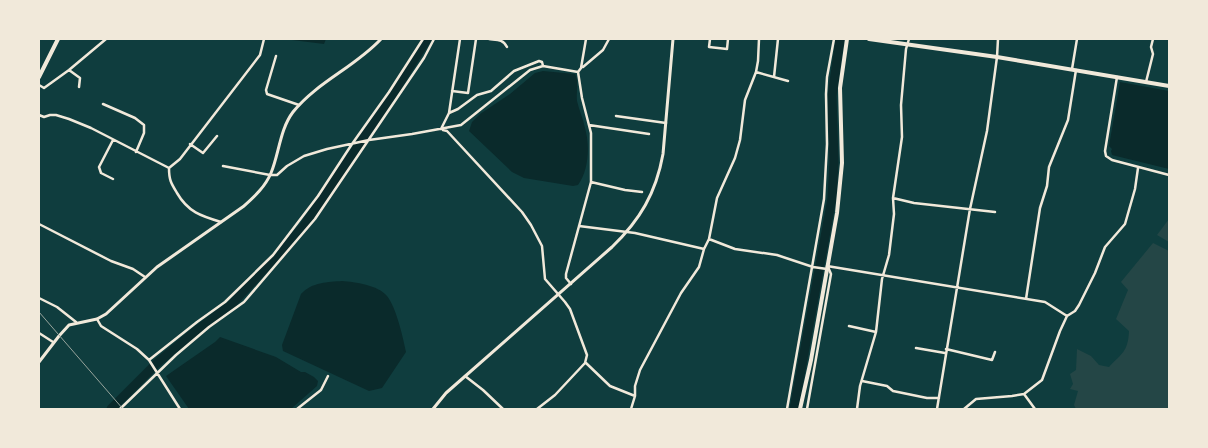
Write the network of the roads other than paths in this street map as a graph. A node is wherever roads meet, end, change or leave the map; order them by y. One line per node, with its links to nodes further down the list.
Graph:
1 (58, 39): 34 (main road)
2 (106, 39): 30 (street)
3 (264, 39): 56 (street)
4 (381, 39): 44 (street)
5 (423, 39): 55 (street)
6 (434, 39): 54 (street)
7 (460, 39): 42 (street)
8 (476, 39): 42 (street)
9 (489, 39): 25 (street)
10 (586, 39): 29 (street)
11 (609, 39): 29 (street)
12 (673, 39): 48 (street)
13 (710, 39): 14 (street)
14 (728, 39)
15 (760, 39): 33 (street)
16 (778, 39): 35 (street)
17 (834, 39): 75 (street)
18 (847, 39): 76 (main road)
19 (869, 39): 24 (main road)
20 (909, 39): 24 (street)
21 (998, 39): 27 (street)
22 (1078, 39): 31 (street)
23 (1153, 39): 38 (street)
24 (907, 44): 27 (main road); 66 (street)
25 (508, 47)
26 (276, 56): 44 (street)
27 (997, 57): 31 (main road); 67 (street)
28 (543, 66): 32 (street); 45 (street); 50 (street)
29 (582, 68): 32 (street)
30 (70, 70): 39 (street); 41 (street)
31 (1074, 70): 36 (main road); 83 (street)
32 (578, 72): 49 (street)
33 (756, 72): 35 (street); 73 (street)
34 (39, 77)
35 (774, 77): 37 (street)
36 (1117, 77): 38 (main road); 60 (street)
37 (788, 81)
38 (1146, 82): 40 (main road)
39 (39, 85)
40 (1169, 86)
41 (79, 87)
42 (452, 91): 45 (street)
43 (104, 104): 57 (street)
44 (299, 105): 61 (street)
45 (449, 113): 50 (street)
46 (39, 115): 53 (street)
47 (616, 116): 48 (street)
48 (666, 123): 72 (street)
49 (589, 125): 51 (street); 64 (street)
50 (442, 129): 54 (street); 81 (street)
51 (650, 134)
52 (217, 136): 56 (street)
53 (113, 140): 57 (street); 63 (street)
54 (368, 140): 55 (street); 98 (street)
55 (353, 143): 61 (street); 95 (street)
56 (190, 144): 59 (street)
57 (136, 152): 59 (street)
58 (222, 166): 61 (street)
59 (169, 168): 69 (street)
60 (1138, 168): 62 (street); 84 (street)
61 (270, 175): 69 (street)
62 (1169, 175)
63 (113, 179)
64 (591, 182): 65 (street); 71 (street)
65 (642, 192)
66 (893, 198): 67 (street); 77 (street)
67 (970, 209): 68 (street); 80 (street)
68 (995, 212)
69 (222, 222): 78 (street)
70 (39, 224): 78 (street)
71 (579, 226): 72 (street); 79 (street)
72 (627, 232): 74 (street); 79 (street)
73 (709, 238): 74 (street); 75 (street)
74 (704, 249): 103 (street)
75 (813, 267): 76 (street); 112 (street)
76 (827, 267): 77 (street); 113 (main road); 114 (street)
77 (884, 275): 80 (street); 88 (street)
78 (145, 277): 85 (street)
79 (571, 284): 81 (street)
80 (957, 287): 83 (street); 92 (street)
81 (558, 294): 97 (street); 100 (street)
82 (39, 298): 86 (street)
83 (1026, 299): 84 (street)
84 (1068, 316): 102 (street)
85 (96, 319): 86 (street); 95 (street)
86 (76, 322): 90 (street)
87 (849, 326): 88 (street)
88 (876, 332): 101 (street)
89 (39, 333): 90 (street)
90 (53, 342): 96 (street)
91 (916, 348): 94 (street)
92 (946, 348): 93 (street); 94 (street)
93 (995, 352)
94 (946, 353): 104 (street)
95 (150, 360): 98 (street)
96 (39, 362)
97 (586, 363): 103 (street); 110 (street)
98 (158, 371): 105 (street); 106 (street)
99 (328, 376): 107 (street)
100 (465, 376): 108 (street); 109 (street)
101 (862, 381): 104 (street); 115 (street)
102 (1024, 394): 117 (street); 118 (street)
103 (635, 396): 111 (street)
104 (939, 398): 116 (street)
105 (120, 409)
106 (180, 409)
107 (297, 409)
108 (433, 409)
109 (503, 409)
110 (537, 409)
111 (631, 409)
112 (787, 409)
113 (800, 409)
114 (807, 409)
115 (857, 409)
116 (936, 409)
117 (964, 409)
118 (1035, 409)

